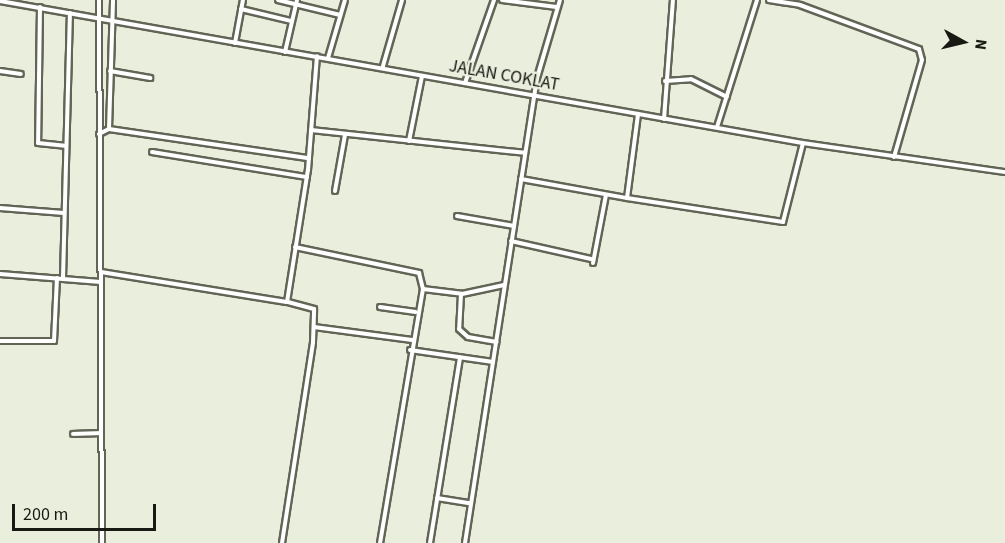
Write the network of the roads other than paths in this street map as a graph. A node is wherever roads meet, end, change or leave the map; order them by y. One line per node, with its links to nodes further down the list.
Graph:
1 (99, 0): 20 (street)
2 (112, 0): 21 (street)
3 (243, 0): 17 (street)
4 (278, 0): 14 (street)
5 (345, 0): 19 (street)
6 (402, 0): 27 (street)
7 (494, 0): 34 (street)
8 (502, 0): 15 (street)
9 (560, 0): 15 (street)
10 (673, 0): 33 (street)
11 (757, 0): 36 (street)
12 (769, 0): 49 (street)
13 (0, 1): 16 (street, JALAN COKLAT)
14 (296, 2): 19 (street); 22 (street)
15 (557, 7): 35 (street)
16 (40, 8): 18 (street, JALAN COKLAT); 46 (street)
17 (241, 9): 22 (street); 23 (street)
18 (70, 13): 20 (street, JALAN COKLAT); 46 (street)
19 (338, 14): 26 (street)
20 (99, 18): 21 (street, JALAN COKLAT); 42 (street)
21 (112, 21): 23 (street, JALAN COKLAT); 29 (street)
22 (291, 21): 24 (street)
23 (235, 43): 24 (street, JALAN COKLAT)
24 (285, 52): 25 (street, JALAN COKLAT)
25 (317, 56): 26 (street, JALAN COKLAT); 41 (street)
26 (328, 58): 27 (street, JALAN COKLAT)
27 (383, 66): 31 (street, JALAN COKLAT)
28 (0, 71): 30 (street)
29 (110, 71): 32 (street); 40 (street)
30 (21, 74)
31 (422, 76): 34 (street, JALAN COKLAT); 44 (street)
32 (150, 78)
33 (665, 81): 36 (street); 38 (street)
34 (465, 83): 35 (street, JALAN COKLAT)
35 (535, 95): 37 (street, JALAN COKLAT); 48 (street)
36 (727, 97): 39 (street)
37 (638, 114): 38 (street, JALAN COKLAT); 56 (street)
38 (664, 119): 39 (street, JALAN COKLAT)
39 (717, 127): 45 (street, JALAN COKLAT)
40 (109, 129): 42 (street); 50 (street)
41 (311, 130): 43 (street); 50 (street)
42 (99, 134): 63 (street)
43 (345, 135): 44 (street); 54 (street)
44 (409, 141): 48 (street)
45 (803, 143): 49 (street, JALAN COKLAT); 56 (street)
46 (65, 146): 58 (street)
47 (152, 152): 52 (street)
48 (525, 153): 53 (street)
49 (894, 157): 51 (street, JALAN COKLAT)
50 (309, 158): 52 (street)
51 (1005, 172)
52 (307, 177): 62 (street)
53 (521, 179): 55 (street); 60 (street)
54 (335, 191)
55 (606, 195): 56 (street); 61 (street)
56 (627, 198)
57 (0, 208): 58 (street)
58 (64, 213): 66 (street)
59 (457, 216): 60 (street)
60 (514, 226): 61 (street)
61 (511, 241): 68 (street)
62 (295, 247): 69 (street); 71 (street)
63 (101, 272): 67 (street); 71 (street)
64 (0, 274): 65 (street)
65 (57, 278): 66 (street); 76 (street)
66 (63, 278): 67 (street)
67 (100, 282): 81 (street)
68 (504, 285): 70 (street); 77 (street)
69 (423, 289): 70 (street); 73 (street)
70 (462, 294): 77 (street)
71 (287, 302): 74 (street)
72 (380, 307): 73 (street)
73 (416, 312): 75 (street)
74 (314, 327): 75 (street); 86 (street)
75 (412, 340): 78 (street)
76 (0, 341)
77 (497, 342): 80 (street)
78 (410, 350): 79 (street); 87 (street)
79 (460, 357): 80 (street); 83 (street)
80 (493, 362): 84 (street)
81 (101, 433): 82 (street); 85 (street)
82 (73, 434)
83 (437, 498): 84 (street); 88 (street)
84 (470, 503): 89 (street)
85 (102, 543)
86 (282, 543)
87 (380, 543)
88 (430, 543)
89 (465, 543)

